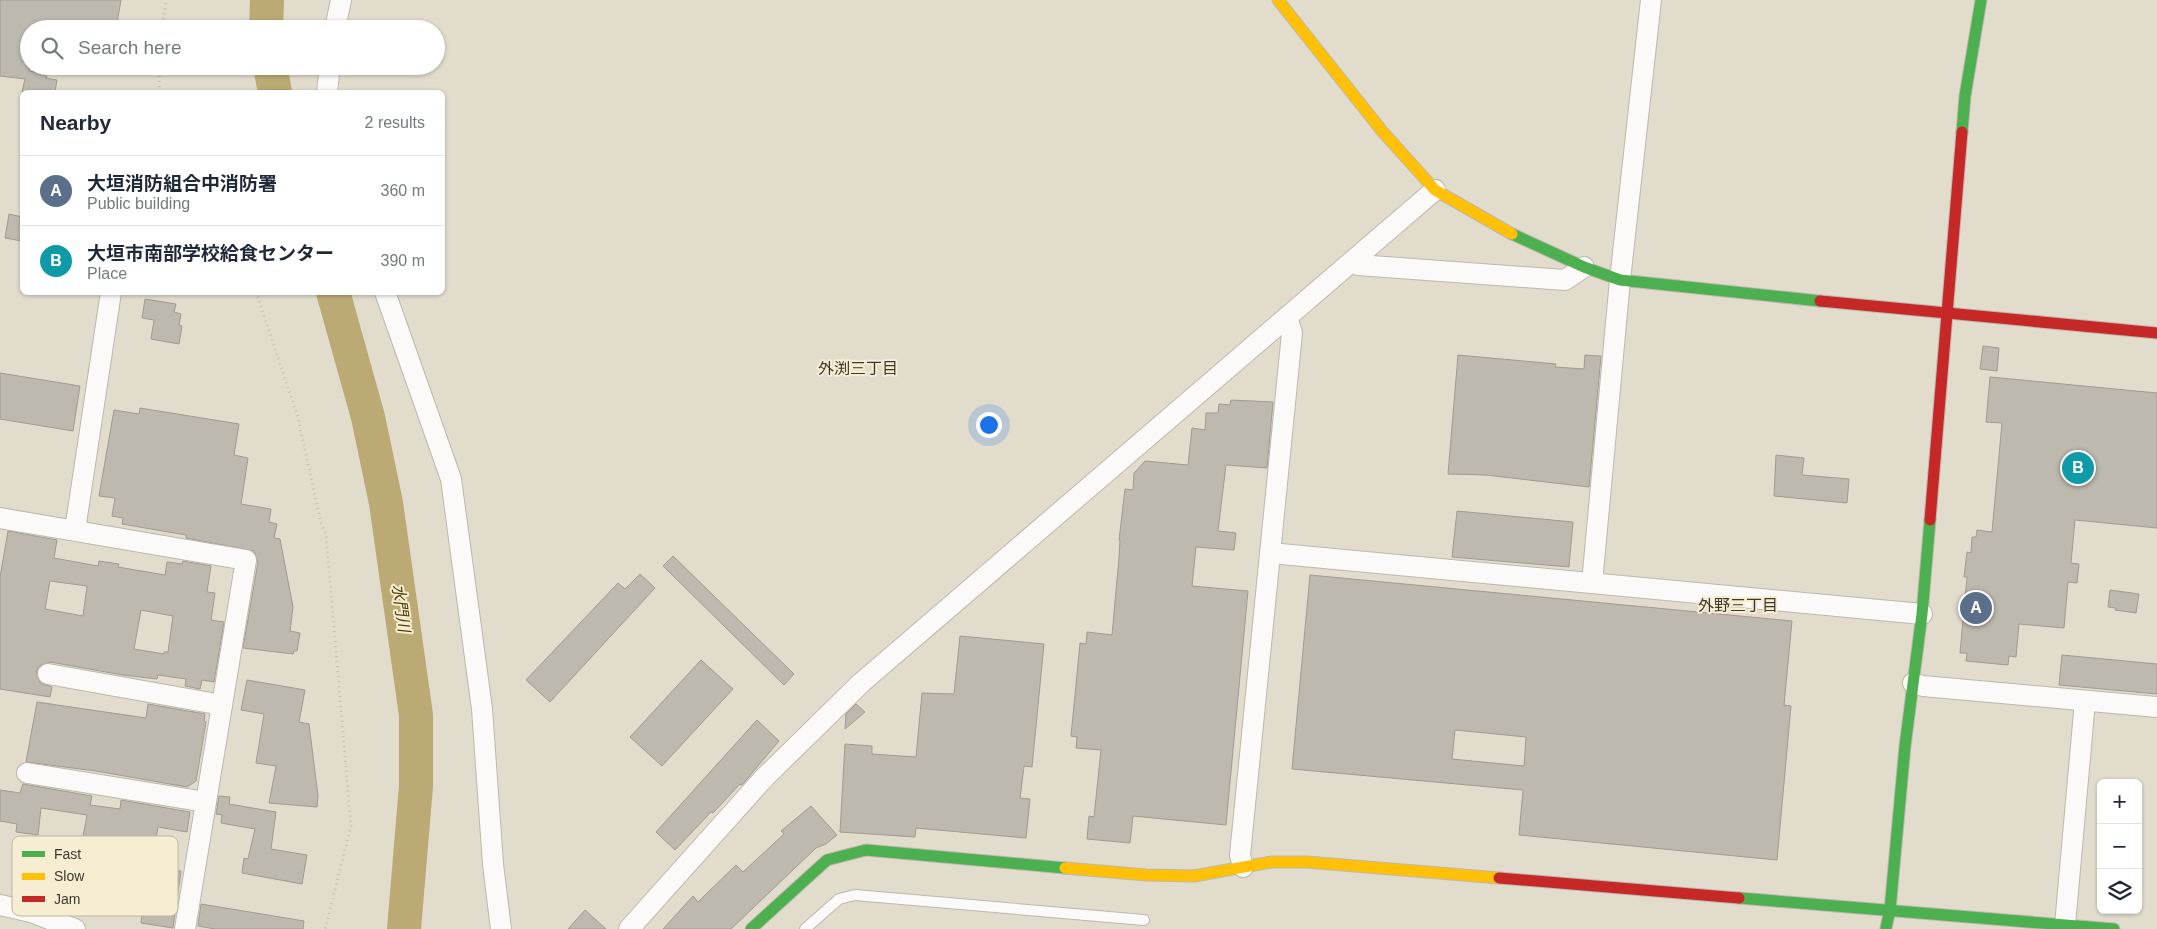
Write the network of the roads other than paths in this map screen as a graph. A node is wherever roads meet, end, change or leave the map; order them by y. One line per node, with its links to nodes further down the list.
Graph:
1 (340, 0): 5 (street)
2 (1278, 0): 8 (street)
3 (1651, 0): 11 (street)
4 (1981, 0): 14 (street)
5 (337, 20)
6 (329, 75): 7 (street)
7 (327, 90)
8 (1436, 190): 9 (street); 10 (street)
9 (1353, 261): 10 (street); 15 (street)
10 (1584, 267): 11 (street)
11 (1620, 280): 14 (street); 20 (street)
12 (111, 295): 18 (street)
13 (386, 295): 36 (street)
14 (1946, 313): 16 (street); 21 (street)
15 (1287, 317): 19 (street); 37 (street)
16 (2157, 333)
17 (0, 518): 18 (street)
18 (75, 530): 25 (street)
19 (1270, 552): 20 (street); 29 (street)
20 (1592, 583): 21 (street)
21 (1922, 614): 23 (street)
22 (48, 674): 25 (street)
23 (1913, 683): 24 (street); 30 (street)
24 (2085, 701): 26 (street); 33 (street)
25 (222, 705): 28 (street)
26 (2157, 707)
27 (27, 773): 28 (street)
28 (206, 802): 35 (street)
29 (1243, 867): 30 (street); 38 (street)
30 (1890, 910): 33 (street); 40 (street); 41 (street)
31 (41, 916): 34 (street)
32 (1144, 920): 39 (lane)
33 (2065, 925): 42 (street)
34 (74, 929)
35 (185, 929)
36 (500, 929)
37 (629, 929)
38 (751, 929)
39 (805, 929)
40 (1886, 929)
41 (1891, 929)
42 (2114, 929)

